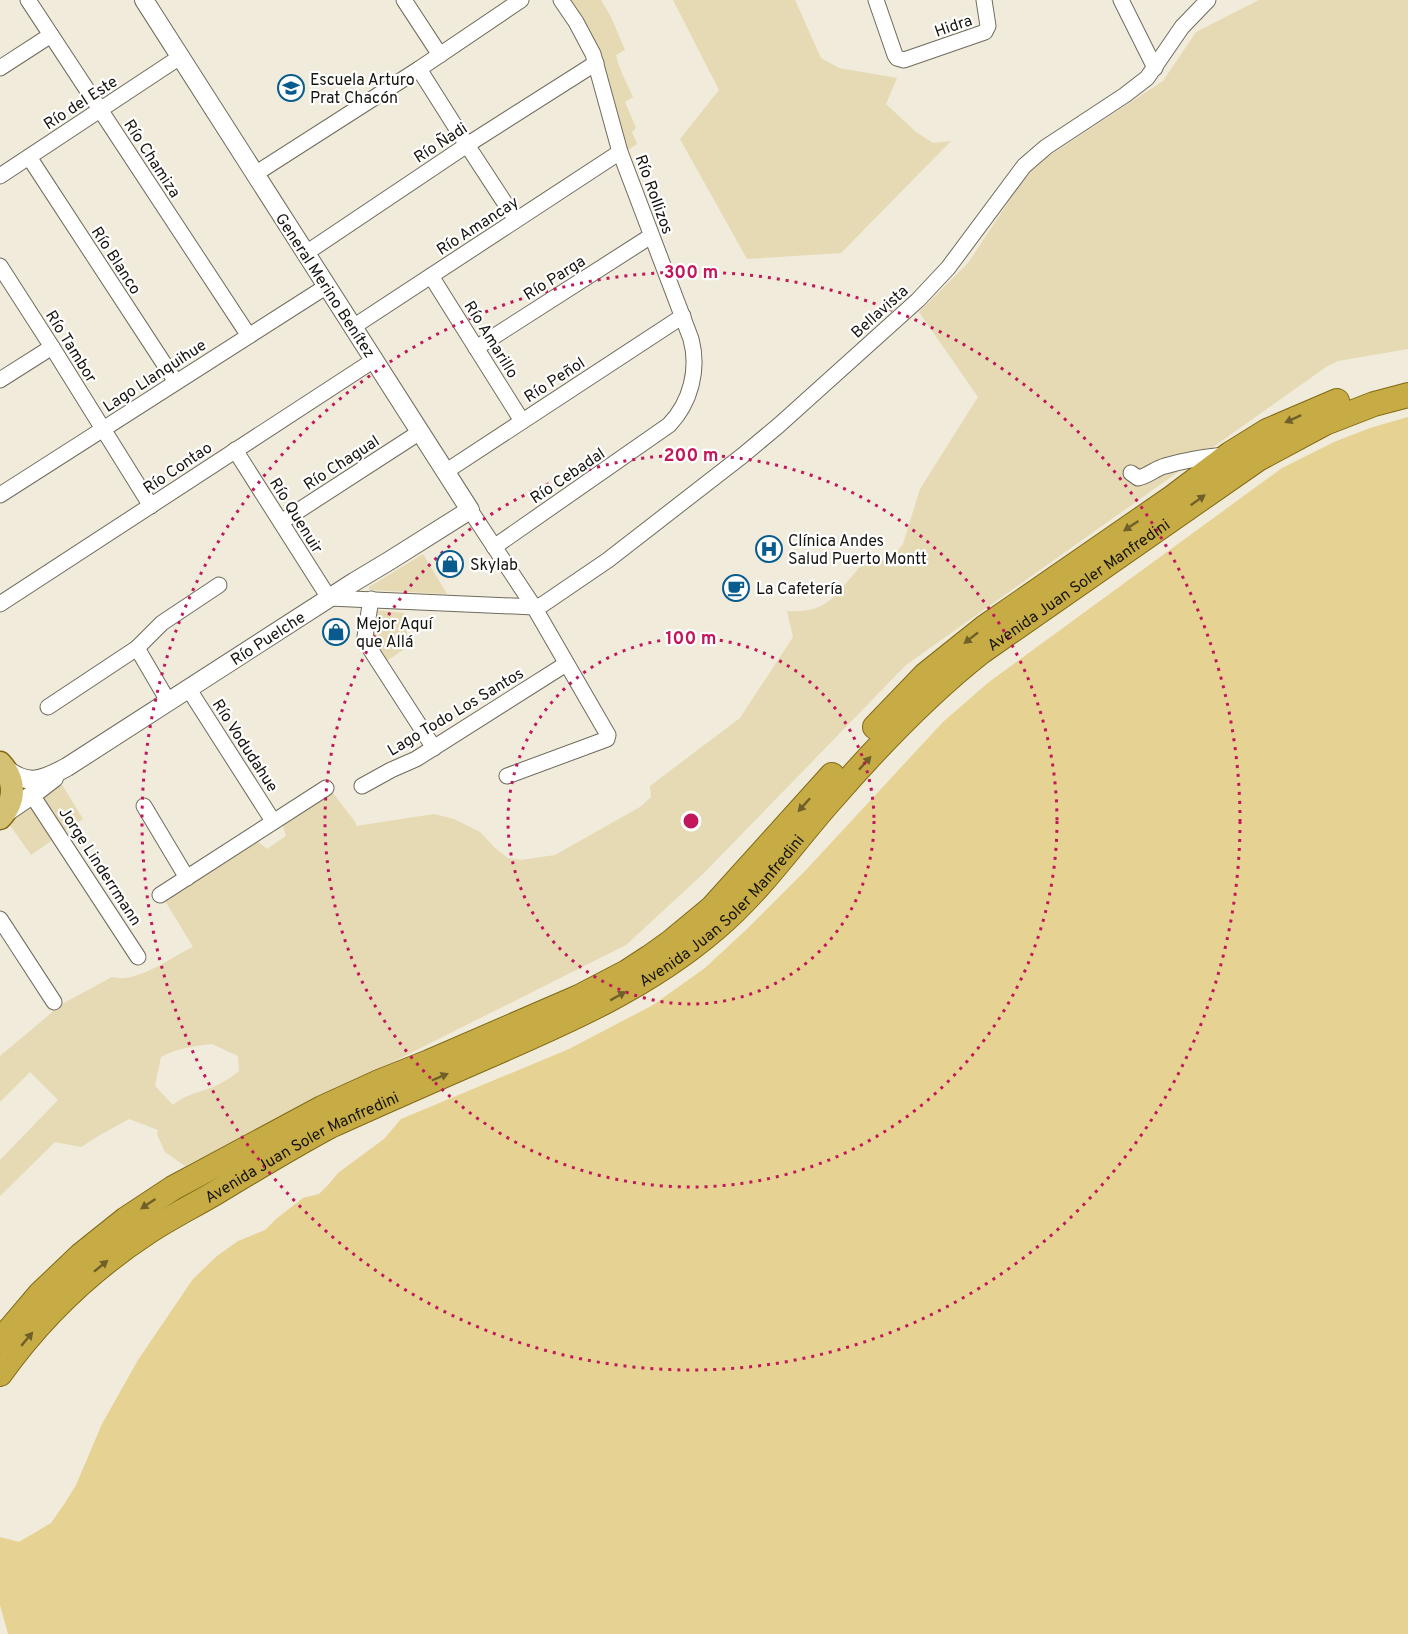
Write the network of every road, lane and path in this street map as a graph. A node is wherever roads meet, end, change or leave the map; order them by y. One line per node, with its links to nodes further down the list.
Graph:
1 (28, 0): 10 (street, Río Chamiza)
2 (144, 0): 12 (street, General Merino Benítez)
3 (404, 0): 11 (street)
4 (521, 0): 11 (street)
5 (561, 0): 13 (street, Río Rollizos)
6 (876, 0): 7 (street, Hidra)
7 (984, 0)
8 (1121, 0): 15 (street)
9 (1208, 0): 15 (street, Bellavista)
10 (51, 35): 14 (street); 17 (street, Río Chamiza)
11 (440, 55): 16 (street)
12 (180, 57): 17 (street, Río del Este); 21 (street, General Merino Benítez)
13 (596, 63): 18 (street, Río Ñadi); 19 (street, Río Rollizos)
14 (0, 68)
15 (1155, 68): 60 (street, Bellavista)
16 (419, 69): 18 (street); 21 (street)
17 (100, 110): 20 (street, Río del Este); 31 (street, Río Chamiza)
18 (467, 146): 23 (street); 25 (street, Río Ñadi)
19 (620, 152): 23 (street, Río Amancay); 24 (street, Río Rollizos)
20 (29, 157): 22 (street, Río del Este); 37 (street, Río Blanco)
21 (255, 174): 25 (street, General Merino Benítez)
22 (0, 176)
23 (516, 220): 27 (street, Río Amancay)
24 (651, 236): 29 (street, Río Rollizos); 33 (street, Río Parga)
25 (306, 253): 28 (street, General Merino Benítez)
26 (2, 274): 32 (street, Río Tambor)
27 (431, 276): 30 (street, Río Amancay); 33 (street, Río Amarillo)
28 (327, 286): 30 (street, General Merino Benítez); 31 (street, Lago Llanquihue)
29 (683, 316): 39 (street, Río Peñol); 42 (street, Río Rollizos)
30 (353, 327): 34 (street, General Merino Benítez)
31 (249, 336): 37 (street, Lago Llanquihue)
32 (52, 347): 36 (street); 40 (street, Río Tambor)
33 (476, 348): 39 (street, Río Amarillo)
34 (374, 360): 41 (street, General Merino Benítez); 43 (street, Río Contao)
35 (1408, 379): 44 (highway, Avenida Juan Soler Manfredini, one-way to 44)
36 (0, 380)
37 (176, 382): 40 (street, Lago Llanquihue)
38 (1408, 395): 82 (highway, Avenida Juan Soler Manfredini, one-way to 38)
39 (522, 421): 46 (street, Río Peñol)
40 (104, 429): 49 (street, Lago Llanquihue); 50 (street, Río Tambor)
41 (420, 432): 46 (street, General Merino Benítez); 52 (street, Río Chagual)
42 (661, 432): 53 (street, Río Cebadal)
43 (235, 450): 50 (street, Río Contao); 52 (street, Río Quenuir)
44 (1230, 454): 45 (street); 48 (highway, Avenida Juan Soler Manfredini)
45 (1165, 466): 47 (street); 48 (street)
46 (446, 471): 51 (street, General Merino Benítez)
47 (1131, 473)
48 (1178, 493): 81 (highway, Avenida Juan Soler Manfredini, one-way to 81)
49 (0, 495)
50 (151, 506): 58 (street, Río Contao)
51 (470, 510): 53 (street, General Merino Benítez); 56 (street, Río Puelche)
52 (281, 522): 56 (street, Río Quenuir)
53 (494, 547): 54 (street, General Merino Benítez)
54 (510, 570): 59 (street); 60 (street, General Merino Benítez)
55 (219, 585): 61 (street)
56 (329, 598): 57 (street); 63 (street, Río Puelche)
57 (371, 599): 59 (street); 66 (street)
58 (0, 604)
59 (493, 605): 60 (street)
60 (534, 607): 62 (street, General Merino Benítez)
61 (137, 648): 64 (street); 65 (street)
62 (566, 664): 66 (street, Lago Todo Los Santos); 69 (street, General Merino Benítez)
63 (188, 688): 64 (street, Río Puelche); 75 (street, Río Vodudahue)
64 (168, 701): 68 (street, Río Puelche)
65 (48, 707)
66 (434, 748): 70 (street, Lago Todo Los Santos)
67 (2, 766): 68 (street, Río Puelche); 74 (main road)
68 (67, 767): 72 (street, Río Puelche)
69 (507, 777)
70 (362, 786)
71 (327, 788): 75 (street)
72 (32, 795): 74 (street, Río Puelche); 79 (street, Jorge Linderrmann)
73 (144, 806): 76 (street)
74 (2, 816)
75 (273, 822): 76 (street)
76 (187, 878): 77 (street)
77 (160, 895)
78 (0, 919): 80 (street)
79 (138, 957)
80 (54, 1002)
81 (0, 1341)
82 (0, 1374)

